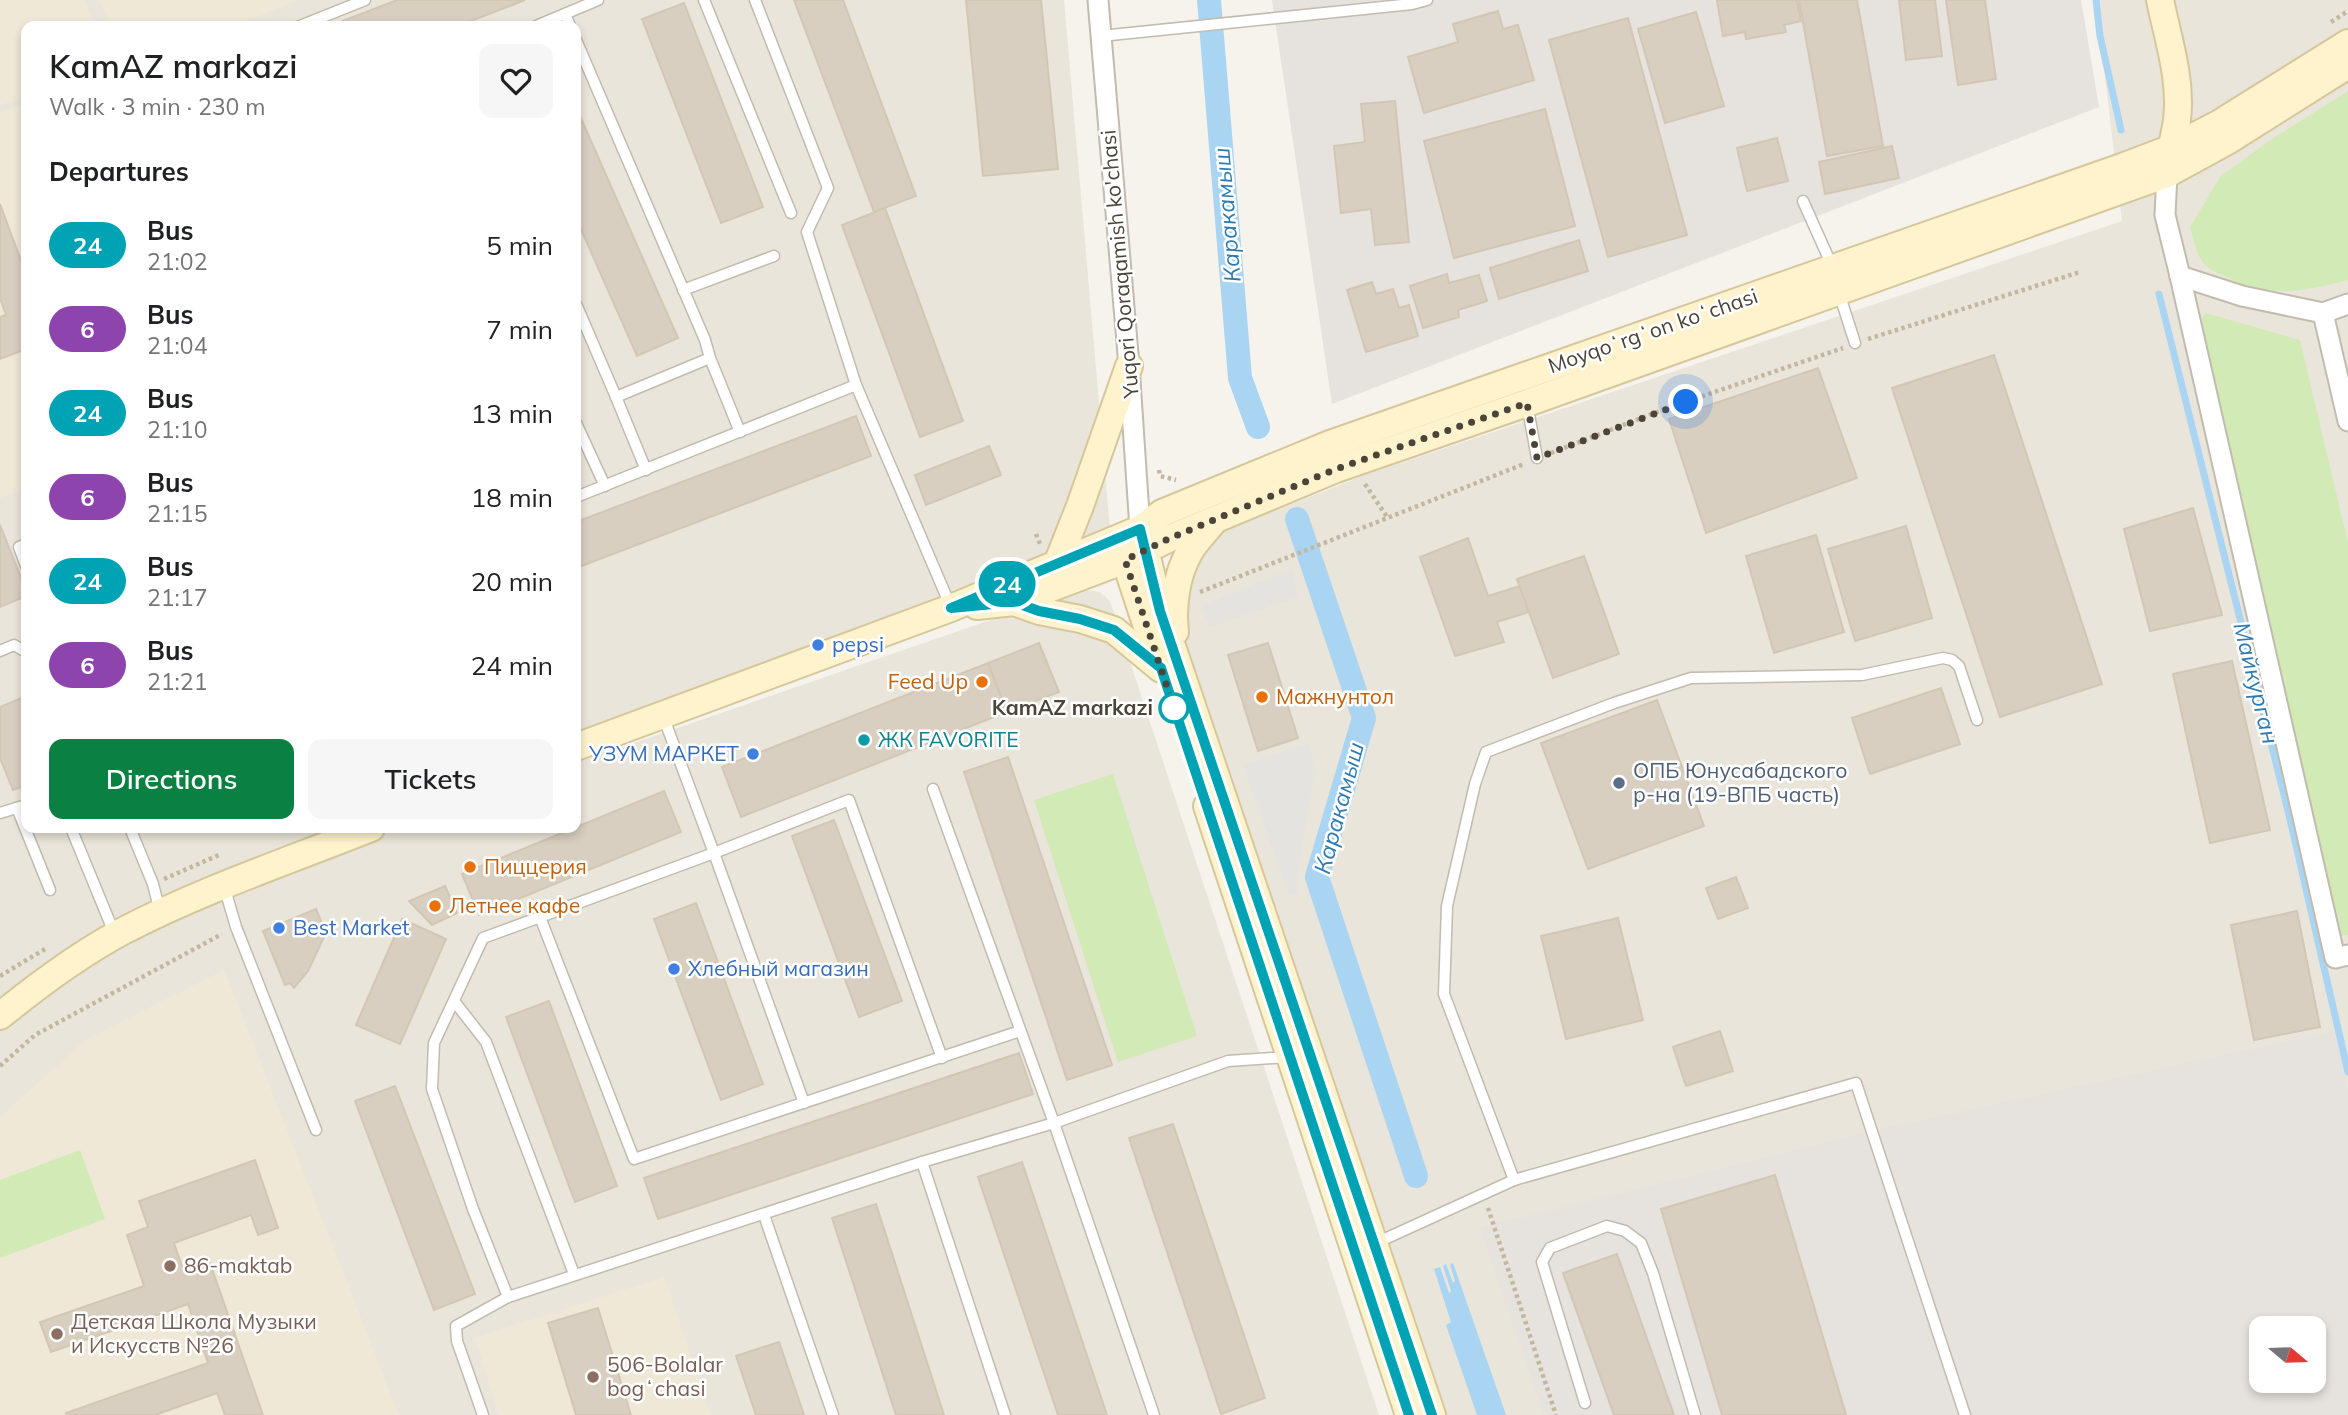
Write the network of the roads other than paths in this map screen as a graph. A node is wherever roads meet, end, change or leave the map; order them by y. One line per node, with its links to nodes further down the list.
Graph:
1 (365, 0): 9 (lane)
2 (598, 0): 8 (lane)
3 (704, 0): 19 (lane)
4 (755, 0): 30 (lane)
5 (1098, 0): 12 (street, Yuqori Qoraqamish ko'chasi)
6 (1427, 0): 12 (lane)
7 (2160, 0): 16 (main road)
8 (565, 14): 10 (lane); 11 (lane)
9 (312, 21)
10 (548, 21)
11 (568, 21)
12 (1101, 36): 29 (street, Yuqori Qoraqamish ko'chasi)
13 (2348, 43): 16 (main road, Moyqoʻrgʻon koʻchasi)
14 (581, 52): 23 (lane)
15 (2348, 65): 17 (main road, Moyqoʻrgʻon koʻchasi)
16 (2172, 148): 17 (main road); 22 (main road, Moyqoʻrgʻon koʻchasi)
17 (2167, 174): 21 (street); 22 (main road, Moyqoʻrgʻon koʻchasi)
18 (1803, 201): 22 (lane)
19 (791, 213)
20 (774, 256): 23 (lane)
21 (2180, 276): 25 (street); 65 (street)
22 (1836, 280): 27 (lane); 32 (main road, Moyqoʻrgʻon koʻchasi); 36 (main road, Moyqoʻrgʻon koʻchasi)
23 (683, 290): 28 (lane)
24 (2348, 304): 25 (street)
25 (2323, 313): 33 (street)
26 (581, 316): 31 (lane)
27 (1855, 343)
28 (710, 358): 31 (lane); 34 (lane)
29 (1129, 366): 42 (street, Yuqori Qoraqamish ko'chasi); 43 (main road)
30 (856, 386): 34 (lane); 45 (lane)
31 (616, 397): 38 (lane)
32 (1527, 403): 36 (main road, Moyqoʻrgʻon koʻchasi); 37 (lane)
33 (2348, 421)
34 (740, 432): 38 (lane)
35 (581, 434): 39 (lane)
36 (1333, 456): 41 (main road, Moyqoʻrgʻon koʻchasi)
37 (1537, 458)
38 (646, 470): 39 (lane)
39 (605, 486): 40 (lane)
40 (581, 495)
41 (1224, 506): 42 (main road, Moyqoʻrgʻon koʻchasi); 48 (main road)
42 (1137, 547): 43 (main road); 44 (main road); 48 (main road, Yuqori Qoraqamish ko'chasi)
43 (1057, 564): 45 (main road)
44 (1014, 602): 45 (main road); 48 (main road)
45 (951, 608): 49 (main road)
46 (21, 649): 47 (lane)
47 (0, 651)
48 (1170, 667): 69 (main road, Yuqori Qoraqamish ko'chasi)
49 (663, 716): 51 (main road); 59 (lane)
50 (1978, 720): 75 (lane)
51 (581, 745)
52 (933, 789): 68 (lane)
53 (21, 806): 54 (lane)
54 (0, 813)
55 (31, 833): 61 (lane)
56 (73, 833): 64 (lane)
57 (132, 833): 62 (lane)
58 (358, 833): 60 (main road)
59 (714, 853): 63 (lane); 70 (lane); 71 (lane)
60 (224, 885): 62 (main road); 73 (lane)
61 (50, 890)
62 (160, 913): 64 (main road)
63 (540, 917): 66 (lane); 71 (lane)
64 (115, 936): 67 (main road)
65 (2348, 956)
66 (454, 1001): 78 (lane); 79 (lane)
67 (0, 1016)
68 (1020, 1031): 70 (lane); 72 (lane)
69 (1299, 1054): 72 (lane); 77 (main road, Yuqori Qoraqamish ko'chasi)
70 (942, 1058): 71 (lane)
71 (804, 1103)
72 (1054, 1124): 74 (lane); 84 (lane)
73 (316, 1130)
74 (922, 1162): 76 (lane); 83 (lane)
75 (1514, 1180): 77 (lane); 88 (lane)
76 (764, 1214): 78 (lane); 82 (lane)
77 (1364, 1248): 85 (main road, Yuqori Qoraqamish ko'chasi); 86 (main road, Yuqori Qoraqamish ko'chasi)
78 (574, 1274): 79 (lane)
79 (508, 1297): 81 (lane)
80 (1585, 1403): 87 (lane)
81 (483, 1415)
82 (833, 1415)
83 (1005, 1415)
84 (1154, 1415)
85 (1409, 1415)
86 (1432, 1415)
87 (1695, 1415)
88 (1965, 1415)

